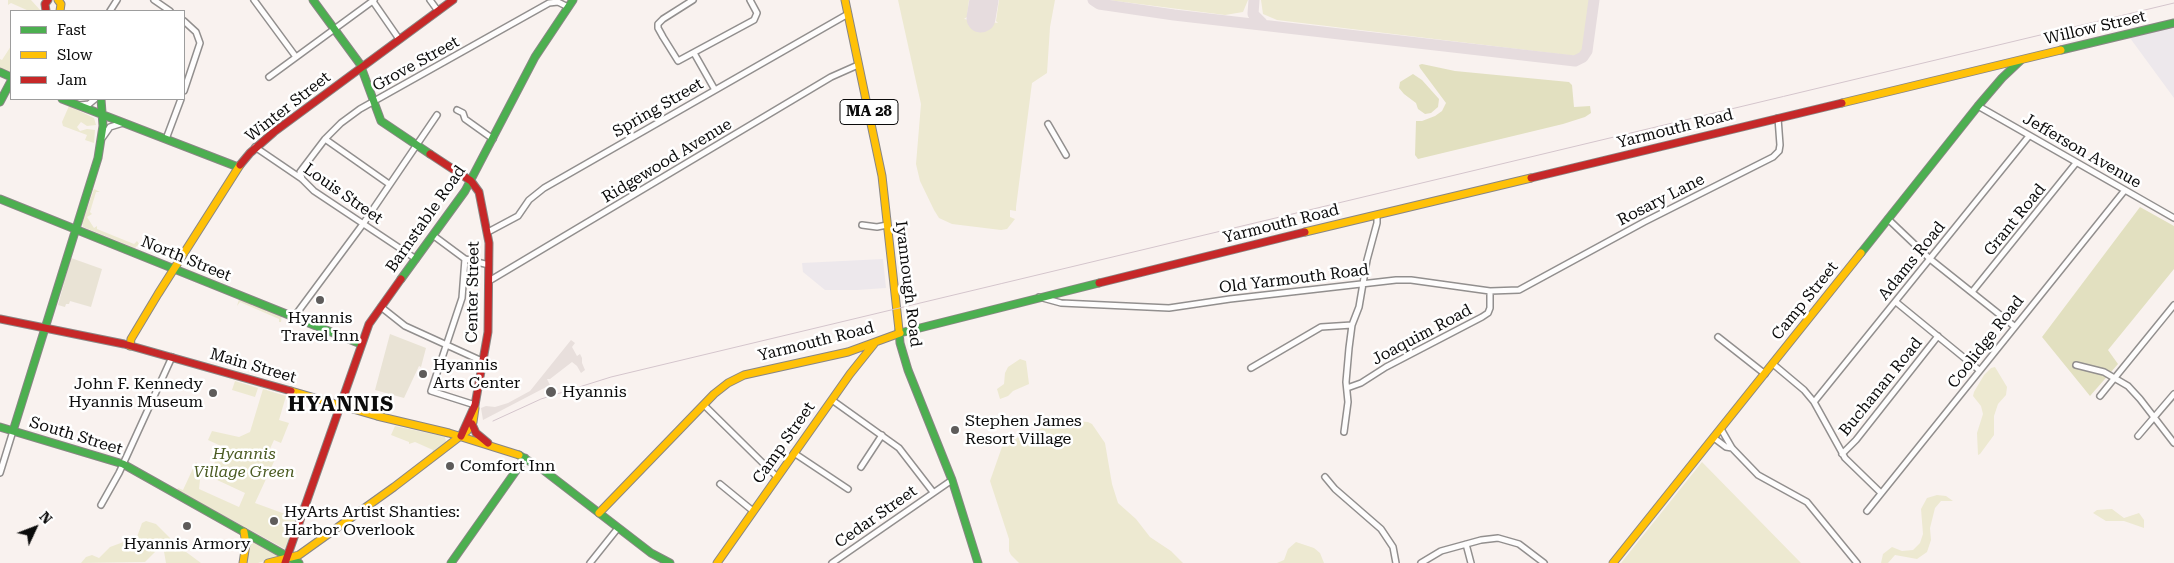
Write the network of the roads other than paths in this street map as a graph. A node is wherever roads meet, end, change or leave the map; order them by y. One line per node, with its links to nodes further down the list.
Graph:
1 (154, 0): 12 (street)
2 (254, 0): 20 (street)
3 (313, 0): 17 (main road)
4 (373, 0): 17 (street); 18 (street)
5 (430, 0): 13 (street)
6 (453, 0): 13 (main road, Winter Street)
7 (573, 0): 11 (main road, Barnstable Road)
8 (693, 0): 19 (street)
9 (750, 0): 19 (street)
10 (845, 0): 14 (main road, Iyannough Road / MA 28)
11 (568, 7): 35 (street, Grove Street); 47 (main road, Barnstable Road)
12 (169, 10)
13 (438, 11): 18 (main road, Winter Street)
14 (848, 14): 22 (main road, Iyannough Road / MA 28); 29 (street, Spring Street)
15 (185, 22): 28 (street)
16 (2174, 23): 21 (main road, Willow Street)
17 (335, 29): 20 (street); 24 (main road)
18 (400, 40): 24 (main road, Winter Street)
19 (694, 53): 29 (street)
20 (296, 57): 25 (street)
21 (2022, 59): 23 (main road, Yarmouth Road); 26 (main road, Camp Street)
22 (858, 65): 63 (main road, Iyannough Road / MA 28); 73 (street, Ridgewood Avenue)
23 (1998, 65): 26 (main road); 41 (main road, Yarmouth Road)
24 (362, 68): 35 (main road); 50 (main road, Winter Street)
25 (269, 77)
26 (2002, 78): 37 (main road, Camp Street)
27 (10, 83): 34 (main road)
28 (185, 88)
29 (715, 90): 66 (street, Spring Street)
30 (64, 100): 36 (main road)
31 (94, 100): 36 (street)
32 (101, 100): 39 (main road)
33 (181, 100): 45 (street)
34 (0, 102)
35 (372, 103): 46 (street, Grove Street); 49 (main road)
36 (79, 106): 39 (main road)
37 (1978, 106): 44 (street, Jefferson Avenue); 61 (main road, Camp Street)
38 (457, 110): 47 (street)
39 (103, 115): 42 (main road); 48 (main road)
40 (437, 115): 49 (street)
41 (1778, 118): 59 (main road, Yarmouth Road); 75 (street, Rosary Lane)
42 (124, 123): 45 (main road); 48 (street)
43 (1048, 124): 51 (street)
44 (2029, 136): 52 (street, Jefferson Avenue); 70 (street, Adams Road)
45 (166, 139): 53 (main road)
46 (325, 139): 54 (street, Grove Street); 56 (street)
47 (493, 139): 55 (main road, Barnstable Road)
48 (102, 140): 65 (main road)
49 (416, 146): 55 (main road); 56 (street)
50 (256, 147): 53 (main road, Winter Street); 54 (street, Louis Street)
51 (1066, 155)
52 (2076, 163): 57 (street, Jefferson Avenue); 78 (street, Grant Road)
53 (238, 167): 72 (main road, Winter Street)
54 (302, 180): 62 (street, Louis Street)
55 (471, 181): 66 (main road, Center Street); 67 (main road, Barnstable Road)
56 (389, 184): 62 (street)
57 (2125, 190): 60 (street, Jefferson Avenue); 87 (street, Coolidge Road)
58 (0, 198): 65 (main road, North Street)
59 (1377, 214): 74 (street); 76 (main road, Yarmouth Road)
60 (2174, 218)
61 (1888, 220): 70 (street); 100 (main road, Camp Street)
62 (363, 224): 69 (street, Louis Street); 84 (street)
63 (887, 225): 64 (street); 89 (main road, Iyannough Road / MA 28)
64 (862, 226)
65 (75, 229): 72 (main road, North Street); 88 (main road)
66 (488, 232): 71 (main road, Center Street)
67 (434, 236): 68 (street); 69 (main road, Barnstable Road)
68 (465, 258): 71 (street); 94 (street)
69 (416, 259): 83 (main road, Barnstable Road)
70 (1930, 259): 78 (street); 80 (street, Adams Road)
71 (489, 265): 73 (main road, Center Street)
72 (174, 269): 84 (main road, North Street); 95 (main road, Winter Street)
73 (489, 281): 99 (main road, Center Street)
74 (1363, 284): 77 (street, Old Yarmouth Road); 81 (street, Old Yarmouth Road); 86 (street)
75 (1524, 288): 77 (street, Old Yarmouth Road)
76 (1063, 291): 79 (main road, Yarmouth Road); 81 (street)
77 (1490, 291): 106 (street, Joaquim Road)
78 (1972, 292): 87 (street)
79 (1038, 297): 81 (street, Old Yarmouth Road); 89 (main road, Yarmouth Road)
80 (1896, 302): 90 (street); 110 (street, Adams Road)
81 (1067, 303)
82 (2174, 305): 105 (street)
83 (381, 307): 93 (main road, Barnstable Road); 94 (street)
84 (294, 317): 93 (main road, North Street)
85 (0, 319): 88 (main road, Main Street)
86 (1352, 325): 102 (street); 106 (street)
87 (2014, 326): 103 (street, Coolidge Road)
88 (44, 327): 95 (main road, Main Street); 118 (main road)
89 (898, 333): 92 (main road, Yarmouth Road); 135 (main road, Iyannough Road / MA 28)
90 (1938, 336): 103 (street); 128 (street, Buchanan Road)
91 (1718, 337): 104 (street)
92 (877, 342): 96 (main road, Yarmouth Road); 98 (main road, Camp Street)
93 (361, 344): 113 (main road, Barnstable Road)
94 (446, 344): 99 (street); 111 (street)
95 (130, 346): 97 (main road, Main Street)
96 (853, 350): 98 (main road); 112 (main road, Yarmouth Road)
97 (172, 357): 113 (main road, Main Street); 130 (street)
98 (860, 360): 109 (main road, Camp Street)
99 (484, 362): 111 (main road, Center Street)
100 (1773, 364): 104 (main road, Camp Street); 110 (street)
101 (2076, 365): 105 (street)
102 (1251, 368)
103 (1979, 370): 139 (street, Coolidge Road)
104 (1765, 374): 117 (main road, Camp Street)
105 (2116, 378): 108 (street); 114 (street)
106 (1347, 388): 119 (street)
107 (2174, 394): 114 (street)
108 (2100, 396)
109 (832, 400): 120 (street, Cedar Street); 127 (main road, Camp Street)
110 (1814, 402): 128 (street)
111 (475, 405): 115 (main road, Center Street); 121 (main road, Center Street)
112 (704, 405): 133 (street); 143 (main road, Yarmouth Road)
113 (339, 406): 121 (main road, Main Street); 146 (main road, Barnstable Road)
114 (2154, 417): 122 (street); 124 (street)
115 (472, 424): 121 (main road); 125 (main road)
116 (0, 427): 118 (main road, South Street)
117 (1721, 429): 123 (main road, Camp Street); 126 (street)
118 (13, 431): 130 (main road, South Street); 132 (street)
119 (1344, 432)
120 (882, 435): 131 (street); 138 (street, Cedar Street)
121 (461, 436): 125 (main road, Main Street); 148 (main road)
122 (2138, 436)
123 (1714, 438): 126 (street); 163 (main road, Camp Street)
124 (2174, 443)
125 (493, 446): 129 (main road, Main Street)
126 (1732, 448): 164 (street)
127 (794, 453): 133 (main road, Camp Street); 137 (street)
128 (1842, 454): 139 (street)
129 (525, 458): 143 (main road, Main Street); 153 (main road)
130 (123, 464): 140 (street); 145 (main road, South Street)
131 (861, 467)
132 (0, 473)
133 (778, 477): 141 (main road, Camp Street)
134 (1325, 477): 159 (street)
135 (952, 480): 138 (street, Cedar Street); 158 (main road, Iyannough Road / MA 28)
136 (720, 484): 141 (street)
137 (848, 489)
138 (933, 492): 157 (street, Cedar Street)
139 (1881, 493): 142 (street, Coolidge Road)
140 (101, 505)
141 (753, 511): 156 (main road, Camp Street)
142 (1867, 511)
143 (599, 513): 144 (main road, Main Street)
144 (618, 528): 154 (street); 155 (main road, Main Street)
145 (244, 532): 149 (main road, South Street); 150 (main road)
146 (291, 544): 148 (main road); 149 (main road, Barnstable Road)
147 (1466, 544): 160 (street); 161 (street); 162 (street)
148 (306, 550): 149 (main road)
149 (286, 560): 151 (main road); 152 (main road, South Street)
150 (243, 563)
151 (268, 563)
152 (299, 563)
153 (450, 563)
154 (590, 563)
155 (670, 563)
156 (717, 563)
157 (832, 563)
158 (978, 563)
159 (1396, 563)
160 (1421, 563)
161 (1471, 563)
162 (1544, 563)
163 (1613, 563)
164 (1857, 563)

